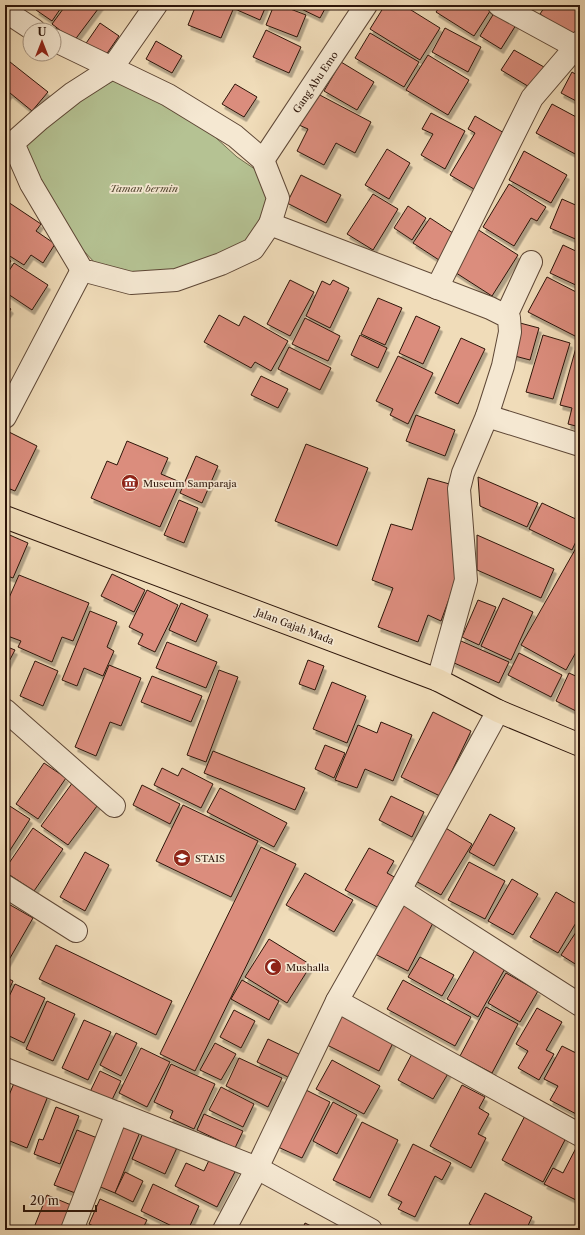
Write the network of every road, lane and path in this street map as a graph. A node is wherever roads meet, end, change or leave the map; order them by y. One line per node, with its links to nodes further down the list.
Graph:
1 (156, 5): 8 (street)
2 (366, 5): 10 (street, Gang Abu Emo)
3 (499, 5): 7 (street)
4 (5, 11): 5 (street)
5 (22, 22)
6 (62, 44): 8 (street)
7 (578, 44): 14 (street)
8 (112, 68): 9 (street); 10 (street)
9 (9, 146): 13 (street)
10 (263, 160): 11 (street)
11 (270, 224): 13 (street); 14 (street)
12 (531, 262): 15 (street)
13 (82, 270): 17 (street)
14 (437, 288): 15 (street)
15 (506, 316): 16 (street)
16 (487, 416): 18 (street); 20 (street)
17 (5, 417)
18 (580, 445)
19 (5, 517): 20 (main road, Jalan Gajah Mada)
20 (438, 680): 22 (main road, Jalan Gajah Mada)
21 (5, 710): 24 (street)
22 (498, 711): 23 (main road, Jalan Gajah Mada); 26 (street)
23 (580, 745)
24 (114, 806)
25 (5, 886): 27 (street)
26 (400, 890): 28 (street); 29 (street)
27 (76, 931)
28 (338, 1001): 32 (street); 33 (street)
29 (580, 1005)
30 (5, 1069): 31 (street)
31 (117, 1113): 33 (street); 34 (street)
32 (580, 1135)
33 (257, 1168): 35 (street); 36 (street)
34 (72, 1230)
35 (224, 1230)
36 (371, 1230)

